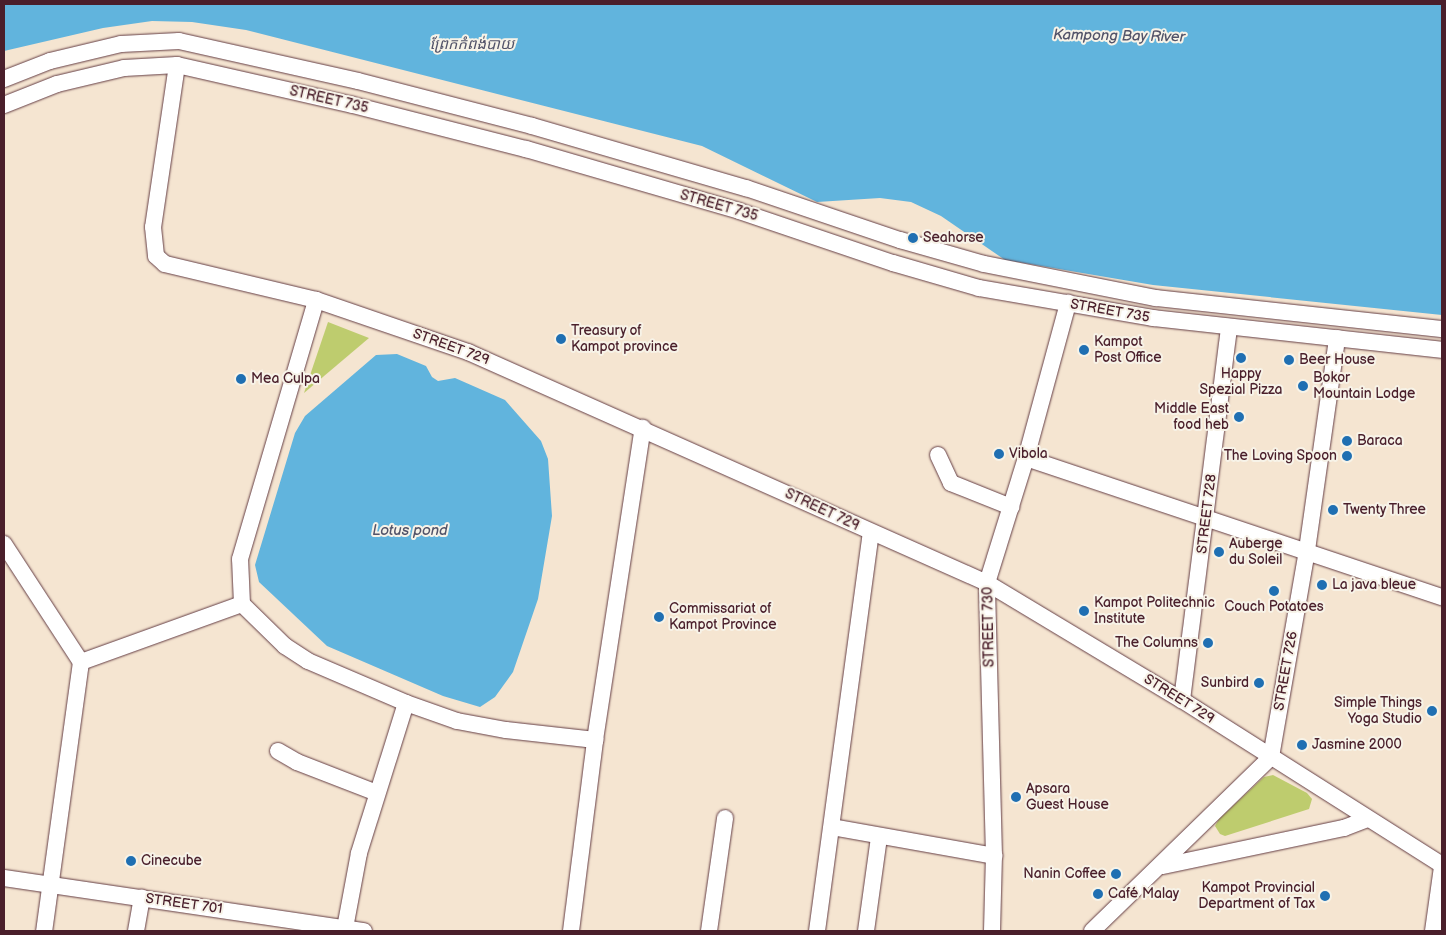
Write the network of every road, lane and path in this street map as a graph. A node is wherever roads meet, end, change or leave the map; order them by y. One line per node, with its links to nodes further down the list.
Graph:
1 (177, 65): 3 (street, STREET 735); 4 (street, STREET 729); 5 (street, STREET 735)
2 (4, 79): 7 (street)
3 (4, 105)
4 (316, 300): 10 (street, STREET 729); 20 (street)
5 (1068, 304): 6 (street, STREET 735); 12 (street, STREET 730)
6 (1229, 327): 8 (street, STREET 735); 14 (street, STREET 728)
7 (1442, 329)
8 (1336, 338): 9 (street, STREET 735); 17 (street, STREET 726)
9 (1442, 350)
10 (643, 428): 15 (street, STREET 729); 24 (street)
11 (938, 455): 13 (street)
12 (1026, 458): 13 (street, STREET 730); 14 (street)
13 (1011, 507): 18 (street, STREET 730)
14 (1207, 517): 17 (street); 22 (street, STREET 728)
15 (871, 533): 18 (street, STREET 729); 30 (street)
16 (4, 544): 21 (street)
17 (1307, 550): 19 (street); 26 (street, STREET 726)
18 (987, 584): 22 (street, STREET 729); 32 (street, STREET 730)
19 (1442, 597)
20 (242, 604): 21 (street); 23 (street)
21 (81, 662): 36 (street)
22 (1182, 700): 26 (street, STREET 729)
23 (406, 703): 24 (street); 27 (street)
24 (595, 740): 43 (street)
25 (278, 750): 27 (street)
26 (1271, 757): 29 (street, STREET 729); 33 (street)
27 (377, 793): 39 (street)
28 (725, 818): 44 (street)
29 (1367, 819): 33 (street); 34 (street, STREET 729)
30 (832, 827): 31 (street); 45 (street)
31 (879, 837): 32 (street); 46 (street)
32 (994, 856): 47 (street, STREET 730)
33 (1163, 866): 48 (street)
34 (1442, 866): 49 (street)
35 (4, 878): 36 (street, STREET 701)
36 (50, 885): 37 (street, STREET 701); 40 (street)
37 (142, 898): 38 (street, STREET 701); 41 (street)
38 (279, 925): 39 (street, STREET 701)
39 (345, 928): 42 (street, STREET 701)
40 (44, 931)
41 (136, 931)
42 (364, 931)
43 (571, 931)
44 (709, 931)
45 (817, 931)
46 (866, 931)
47 (992, 931)
48 (1092, 931)
49 (1433, 931)

